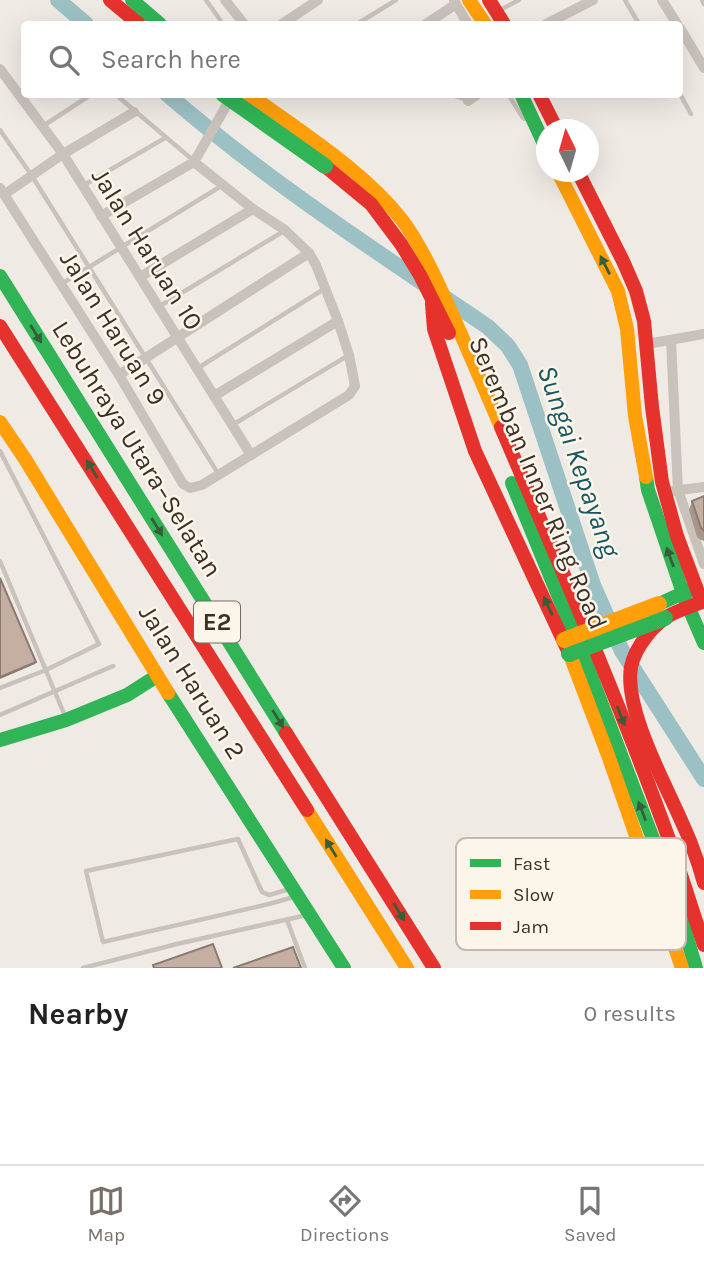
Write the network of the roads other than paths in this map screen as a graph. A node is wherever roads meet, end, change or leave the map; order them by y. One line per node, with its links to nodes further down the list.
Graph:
1 (110, 0): 14 (main road)
2 (132, 0): 15 (main road)
3 (144, 0): 16 (street)
4 (206, 0): 17 (lane)
5 (225, 0): 18 (street)
6 (317, 0): 19 (street)
7 (396, 0): 20 (lane)
8 (519, 0): 13 (lane)
9 (593, 0): 24 (street)
10 (625, 0): 25 (lane)
11 (662, 0): 26 (street)
12 (459, 1): 21 (street); 22 (street); 23 (main road)
13 (497, 12)
14 (135, 21)
15 (156, 21)
16 (168, 21)
17 (221, 21)
18 (242, 21)
19 (286, 21)
20 (362, 21)
21 (430, 21)
22 (467, 21)
23 (482, 21)
24 (552, 21)
25 (637, 21)
26 (675, 21)
27 (683, 34): 28 (street)
28 (704, 68)
29 (0, 69): 30 (street, Jalan Haruan 10)
30 (21, 95)
31 (23, 98): 48 (street, Jalan Haruan 10)
32 (82, 98): 48 (lane)
33 (119, 98): 44 (lane)
34 (228, 98): 53 (street)
35 (232, 98): 71 (main road, Seremban Inner Ring Road, bridge)
36 (254, 98): 77 (main road, Seremban Inner Ring Road)
37 (460, 98): 43 (lane)
38 (472, 98): 43 (street)
39 (510, 98): 47 (lane)
40 (523, 98): 47 (main road)
41 (541, 98): 46 (main road)
42 (682, 98): 45 (lane)
43 (468, 101)
44 (134, 112): 51 (lane); 52 (street)
45 (691, 114)
46 (552, 119)
47 (533, 121): 49 (main road)
48 (43, 127): 52 (street, Jalan Haruan 10)
49 (536, 127)
50 (0, 130): 54 (lane)
51 (165, 138): 53 (lane); 58 (lane)
52 (63, 154): 54 (street); 58 (street, Jalan Haruan 10)
53 (194, 162): 57 (street); 61 (street)
54 (32, 176): 59 (street); 65 (lane)
55 (563, 182): 70 (main road, one-way to 55)
56 (583, 182): 79 (main road)
57 (223, 185): 60 (street); 63 (lane)
58 (83, 186): 61 (street, Jalan Haruan 10)
59 (2, 191): 68 (street, Jalan Haruan 9)
60 (253, 209): 62 (street); 67 (street)
61 (101, 216): 63 (street, Jalan Haruan 10)
62 (285, 230): 64 (street); 72 (lane)
63 (122, 247): 65 (lane); 67 (street, Jalan Haruan 10)
64 (309, 253): 69 (street); 76 (street)
65 (89, 267): 68 (lane); 81 (lane)
66 (0, 276): 122 (main road, Lebuhraya Utara–Selatan / E2, one-way to 122)
67 (140, 277): 72 (street, Jalan Haruan 10)
68 (62, 283): 83 (street, Jalan Haruan 9)
69 (326, 288): 73 (street); 82 (lane)
70 (618, 291): 79 (main road); 85 (main road)
71 (431, 295): 77 (main road, Seremban Inner Ring Road); 98 (main road, one-way to 71)
72 (159, 307): 76 (street, Jalan Haruan 10)
73 (338, 321): 80 (street); 84 (street)
74 (0, 326): 121 (main road, Lebuhraya Utara–Selatan / E2, one-way to 74)
75 (704, 334): 78 (street)
76 (178, 337): 81 (street); 82 (street, Jalan Haruan 10)
77 (456, 337): 108 (main road, Seremban Inner Ring Road, one-way to 77); 109 (main road, Seremban Inner Ring Road, one-way to 109)
78 (671, 340): 79 (street); 92 (street)
79 (647, 344): 85 (main road); 92 (main road)
80 (349, 355): 87 (lane); 89 (street)
81 (146, 357): 83 (street); 90 (lane)
82 (197, 368): 84 (street, Jalan Haruan 10)
83 (119, 374): 90 (street, Jalan Haruan 9)
84 (214, 396): 87 (street, Jalan Haruan 10)
85 (635, 416): 95 (main road, one-way to 85)
86 (0, 422): 101 (main road, Jalan Haruan 2)
87 (233, 425): 89 (street, Jalan Haruan 10)
88 (0, 451): 100 (lane)
89 (251, 455): 90 (street)
90 (219, 475)
91 (704, 487): 92 (street)
92 (671, 491): 94 (street); 95 (main road)
93 (0, 561): 100 (lane)
94 (704, 564)
95 (695, 599): 96 (main road); 97 (main road)
96 (662, 611): 98 (main road, bridge); 110 (main road)
97 (704, 643)
98 (566, 647): 107 (main road)
99 (113, 666): 103 (lane)
100 (46, 670): 102 (lane); 103 (lane)
101 (157, 676): 105 (main road); 112 (main road, Jalan Haruan 2)
102 (0, 688)
103 (55, 692): 104 (lane); 105 (lane)
104 (0, 715)
105 (66, 720): 106 (main road)
106 (0, 740)
107 (637, 838)
108 (653, 838)
109 (668, 838)
110 (703, 881)
111 (686, 891): 116 (main road, Seremban Inner Ring Road, one-way to 116)
112 (296, 892): 112 (lane); 113 (main road, Jalan Haruan 2)
113 (311, 915): 114 (lane); 120 (main road, Jalan Haruan 2)
114 (287, 920): 118 (lane); 119 (lane)
115 (686, 934): 124 (main road, Seremban Inner Ring Road, one-way to 115)
116 (704, 945)
117 (675, 950): 123 (main road)
118 (83, 968)
119 (305, 968)
120 (344, 968)
121 (407, 968)
122 (434, 968)
123 (681, 968)
124 (696, 968)

